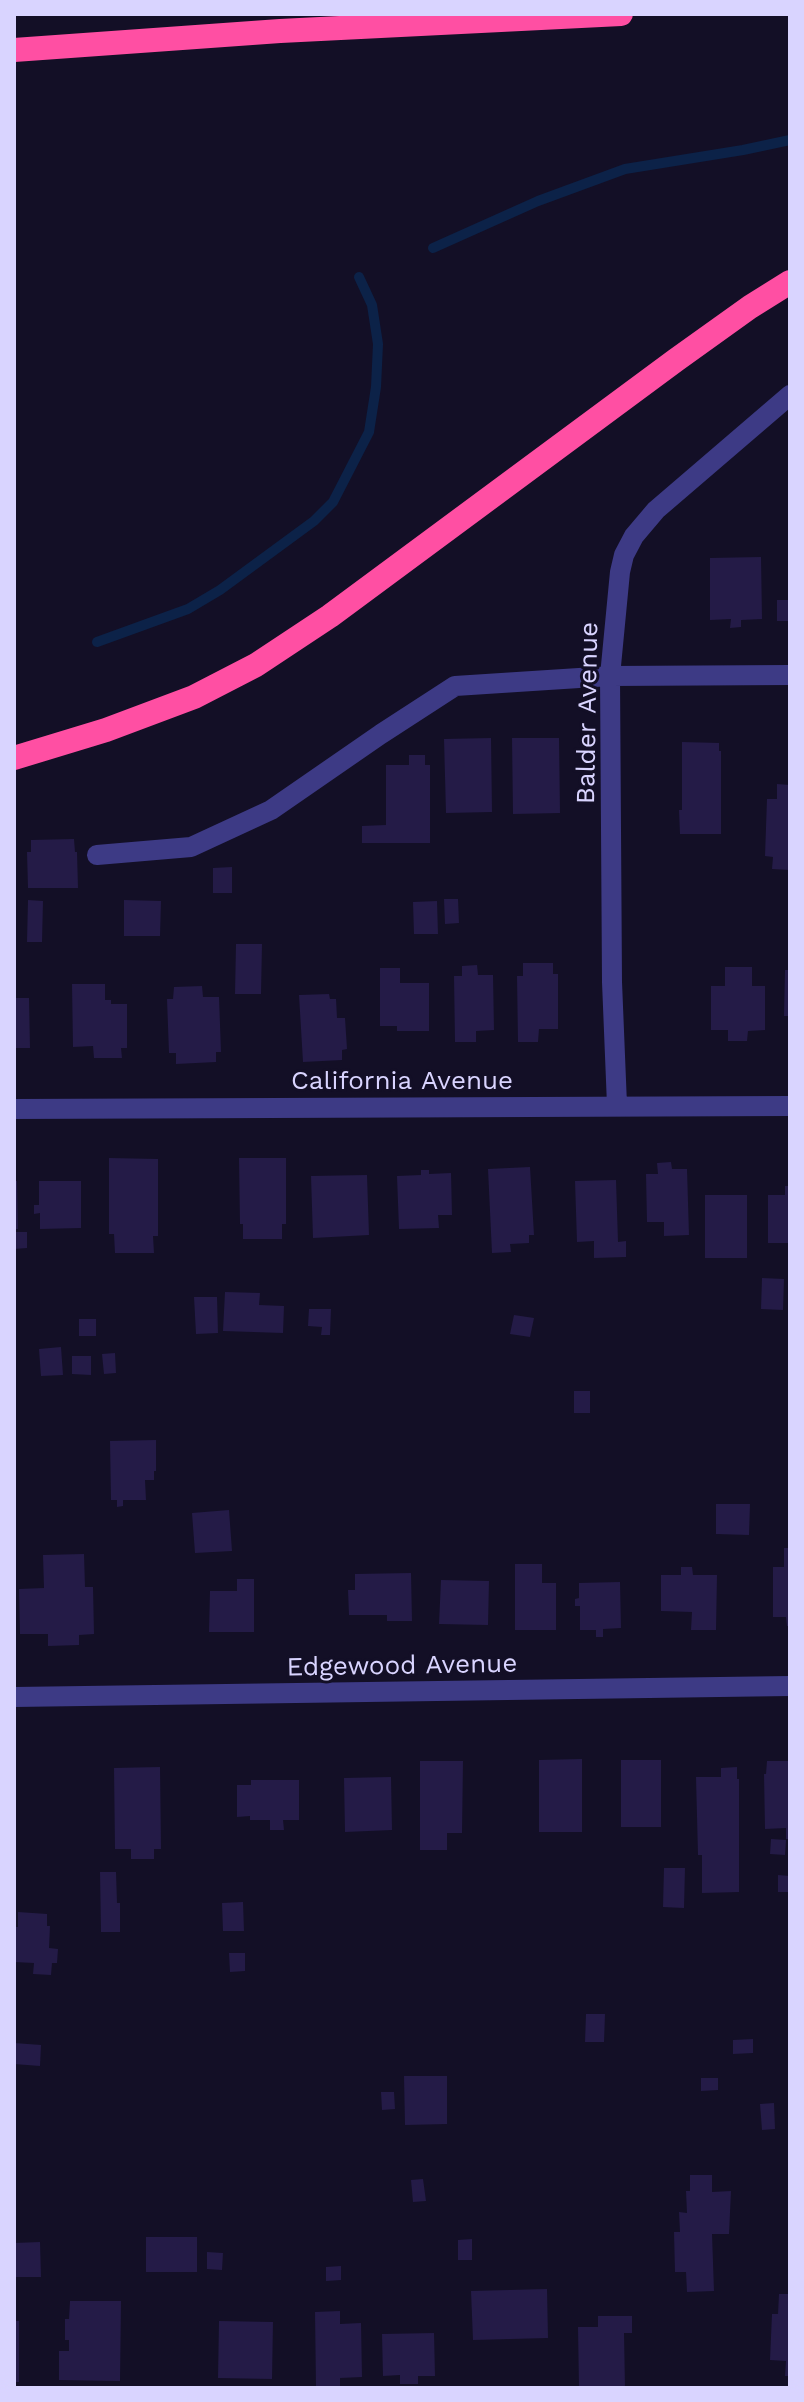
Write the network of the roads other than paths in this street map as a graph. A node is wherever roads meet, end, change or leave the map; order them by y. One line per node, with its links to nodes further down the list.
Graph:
1 (621, 14): 2 (highway)
2 (14, 50)
3 (790, 282): 7 (highway)
4 (790, 395): 6 (street, Balder Avenue)
5 (790, 675): 6 (street)
6 (610, 676): 8 (street); 9 (street, Balder Avenue)
7 (14, 758)
8 (97, 855)
9 (617, 1105): 10 (street, California Avenue); 11 (street, California Avenue)
10 (790, 1106)
11 (14, 1109)
12 (790, 1686): 13 (street, Edgewood Avenue)
13 (14, 1697)

